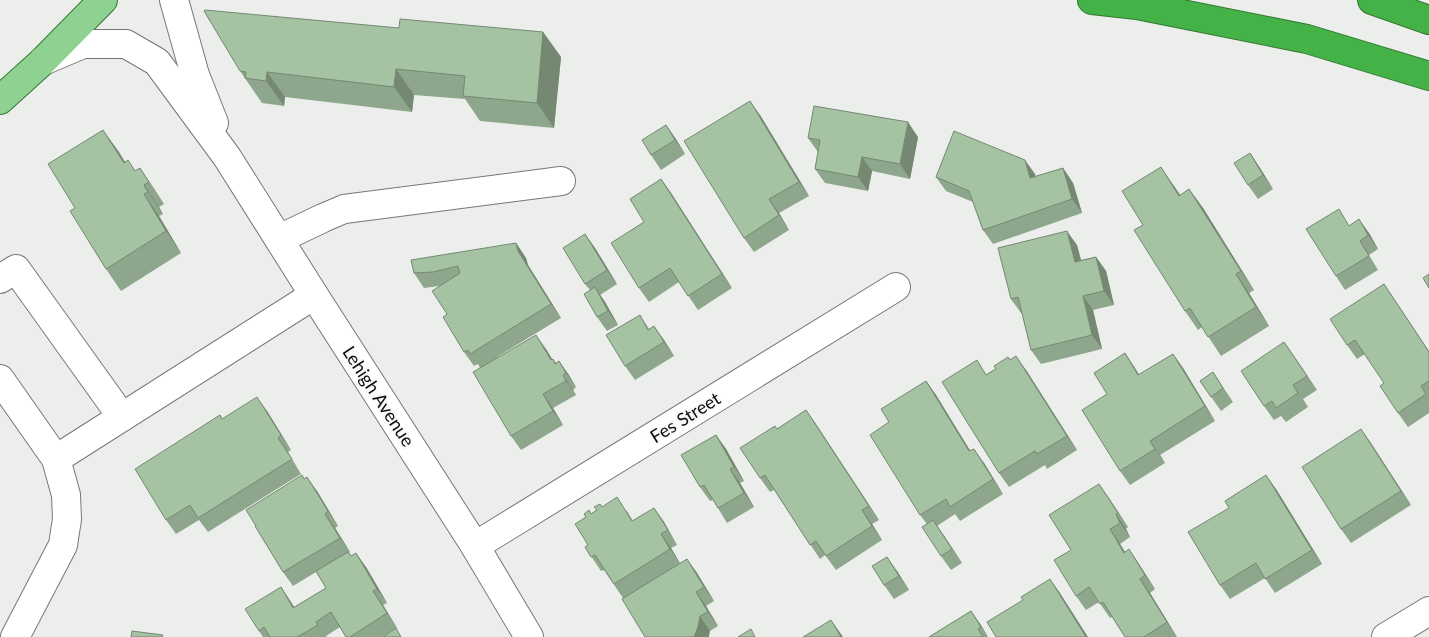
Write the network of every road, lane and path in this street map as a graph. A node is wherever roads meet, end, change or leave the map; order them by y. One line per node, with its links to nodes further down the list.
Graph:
1 (103, 0): 6 (main road)
2 (174, 0): 9 (street, Lehigh Avenue)
3 (1092, 0): 7 (highway)
4 (1372, 0): 5 (highway)
5 (1429, 20)
6 (43, 61): 8 (main road); 9 (street, Lehigh Avenue)
7 (1429, 76)
8 (0, 100)
9 (227, 157): 11 (street, Lehigh Avenue)
10 (561, 181): 11 (street)
11 (279, 239): 14 (street, Lehigh Avenue)
12 (0, 279): 16 (street)
13 (896, 287): 18 (street, Fes Street)
14 (314, 295): 16 (street); 18 (street, Lehigh Avenue)
15 (0, 379): 17 (street)
16 (122, 417): 17 (street)
17 (56, 459): 20 (street)
18 (475, 546): 21 (street, Lehigh Avenue)
19 (1429, 611): 22 (street)
20 (15, 637)
21 (529, 637)
22 (1386, 637)

